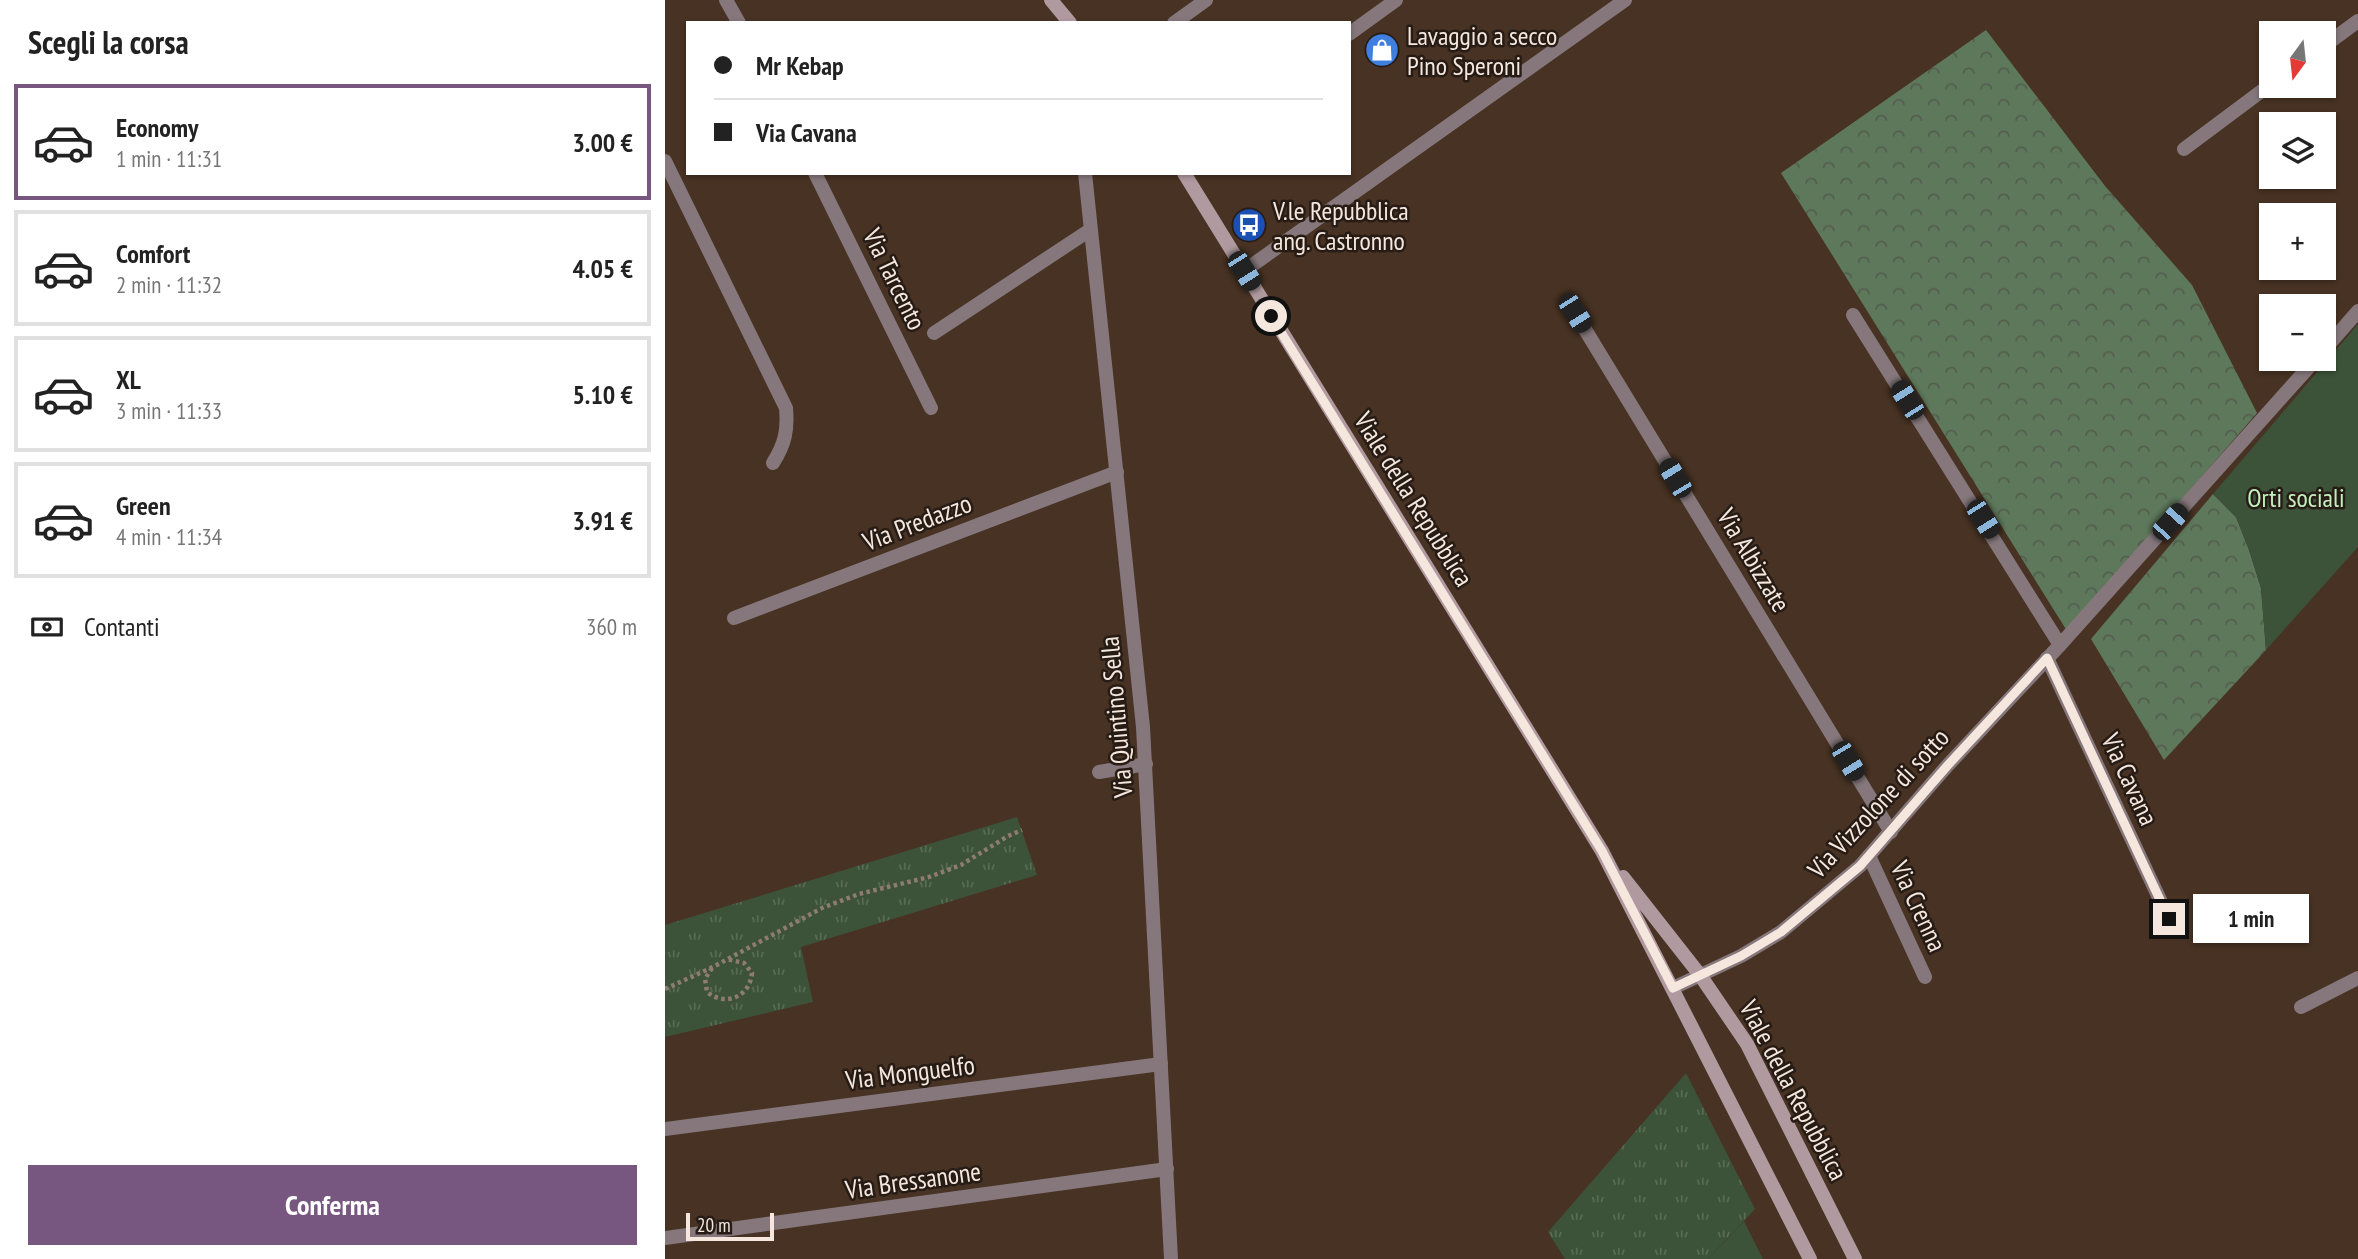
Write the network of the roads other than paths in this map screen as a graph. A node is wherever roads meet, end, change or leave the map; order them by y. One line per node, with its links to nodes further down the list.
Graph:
1 (726, 0): 6 (street)
2 (1051, 0): 7 (street)
3 (1206, 0): 8 (street)
4 (1396, 0): 10 (street)
5 (1625, 0): 19 (street)
6 (738, 21)
7 (1068, 21)
8 (1177, 21)
9 (2358, 21): 11 (street)
10 (1351, 33)
11 (2336, 37)
12 (2259, 93): 13 (street)
13 (2184, 149)
14 (665, 161): 27 (street)
15 (816, 175): 26 (street, Via Tarcento)
16 (1085, 175): 18 (street, Via Quintino Sella)
17 (1185, 175): 19 (street, Viale della Repubblica)
18 (1090, 230): 23 (street); 28 (street, Via Quintino Sella)
19 (1244, 271): 35 (street, Viale della Repubblica)
20 (2358, 311): 24 (street)
21 (1575, 313): 34 (street, Via Albizzate)
22 (1853, 315): 30 (street)
23 (934, 333)
24 (2336, 336)
25 (2305, 371): 30 (street, Via Vizzolone di sotto)
26 (931, 408)
27 (773, 463)
28 (1117, 472): 29 (street, Via Predazzo); 32 (street, Via Quintino Sella)
29 (734, 618)
30 (2060, 645): 31 (street, Via Vizzolone di sotto)
31 (2047, 658): 34 (street, Via Vizzolone di sotto); 37 (street, Via Cavana)
32 (1146, 764): 33 (street); 43 (street, Via Quintino Sella)
33 (1099, 772)
34 (1891, 832): 36 (street, Via Vizzolone di sotto)
35 (1602, 851): 38 (street, Viale della Repubblica); 41 (street, Viale della Repubblica)
36 (1869, 856): 38 (street, Via Vizzolone di sotto); 39 (street, Via Crenna)
37 (2169, 919)
38 (1700, 975): 41 (street, Via Vizzolone di sotto); 49 (street, Viale della Repubblica)
39 (1925, 977)
40 (2358, 978): 42 (street)
41 (1673, 988): 48 (street, Viale della Repubblica)
42 (2301, 1007)
43 (1161, 1064): 44 (street, Via Monguelfo); 45 (street, Via Quintino Sella)
44 (665, 1129)
45 (1167, 1169): 46 (street, Via Bressanone); 47 (street, Via Quintino Sella)
46 (665, 1238)
47 (1171, 1259)
48 (1810, 1259)
49 (1855, 1259)

